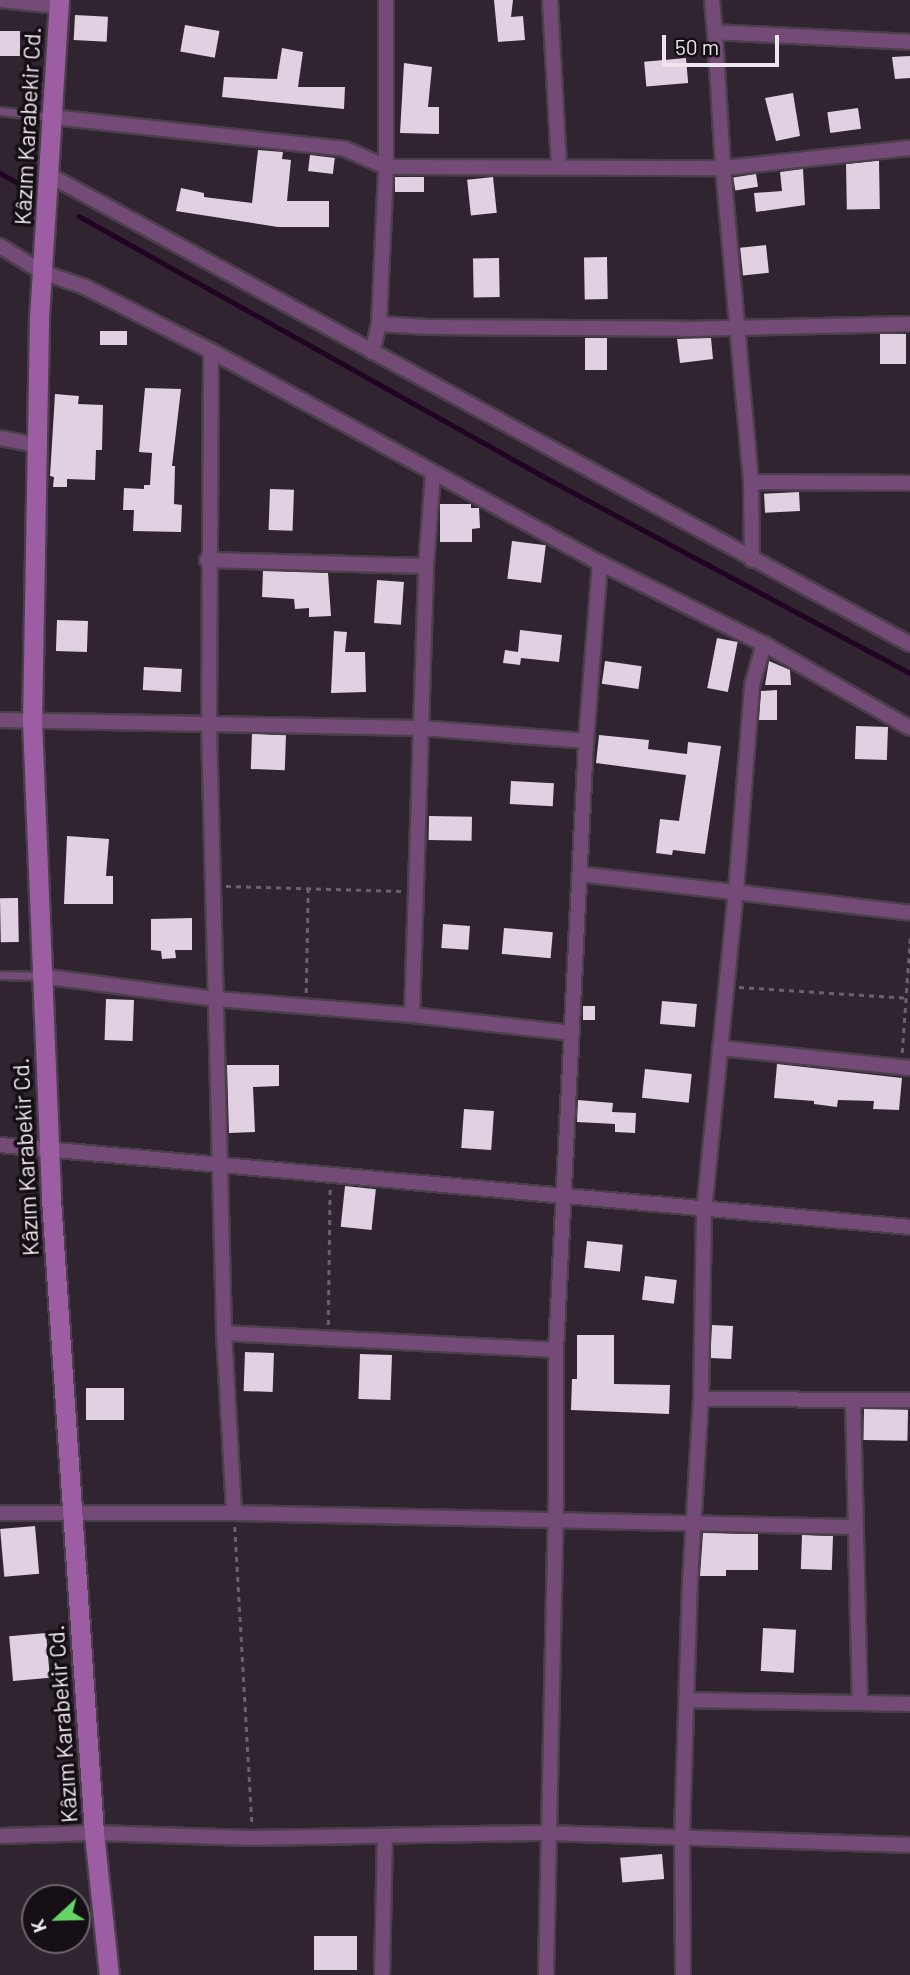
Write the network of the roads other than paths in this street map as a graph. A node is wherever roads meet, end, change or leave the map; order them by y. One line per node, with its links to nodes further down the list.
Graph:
1 (0, 0): 5 (street)
2 (386, 0): 12 (street)
3 (550, 0): 11 (street)
4 (712, 0): 6 (street)
5 (59, 3): 9 (street, Kâzım Karabekir Cd.)
6 (715, 32): 7 (street); 13 (street)
7 (910, 42)
8 (0, 111): 9 (lane)
9 (52, 117): 12 (street); 14 (street, Kâzım Karabekir Cd.)
10 (910, 148): 13 (street)
11 (559, 165): 12 (street); 13 (street)
12 (386, 166): 17 (street)
13 (723, 168): 19 (street)
14 (49, 175): 16 (street, Kâzım Karabekir Cd.); 21 (street)
15 (0, 246): 16 (street)
16 (42, 272): 20 (street); 23 (street, Kâzım Karabekir Cd.)
17 (379, 324): 19 (street); 21 (street)
18 (910, 324): 19 (street)
19 (738, 327): 25 (street)
20 (211, 351): 24 (street); 27 (street)
21 (372, 352): 28 (street)
22 (0, 438): 23 (street)
23 (35, 446): 34 (street, Kâzım Karabekir Cd.)
24 (433, 473): 29 (street); 30 (street)
25 (751, 482): 26 (street); 28 (street)
26 (910, 483)
27 (208, 559): 30 (street); 35 (street)
28 (752, 560): 32 (street)
29 (600, 562): 31 (street); 38 (street)
30 (426, 566): 36 (street)
31 (764, 644): 37 (street); 40 (street)
32 (910, 644)
33 (0, 720): 34 (street)
34 (32, 721): 35 (street); 43 (street, Kâzım Karabekir Cd.)
35 (209, 726): 36 (street); 44 (street)
36 (421, 728): 38 (street); 45 (street)
37 (910, 728)
38 (586, 741): 39 (street)
39 (580, 874): 40 (street); 46 (street)
40 (736, 890): 41 (street); 47 (street)
41 (910, 913)
42 (0, 975): 43 (lane)
43 (41, 976): 44 (street); 50 (street, Kâzım Karabekir Cd.)
44 (216, 999): 45 (street); 51 (street)
45 (412, 1015): 46 (street)
46 (572, 1033): 52 (street)
47 (720, 1048): 48 (street); 53 (street)
48 (906, 1068)
49 (0, 1145): 50 (street)
50 (48, 1148): 51 (street); 62 (street, Kâzım Karabekir Cd.)
51 (220, 1163): 52 (street); 55 (street)
52 (566, 1196): 53 (street); 56 (street)
53 (704, 1211): 54 (street); 57 (street)
54 (910, 1227)
55 (224, 1333): 56 (street); 61 (street)
56 (556, 1350): 63 (street)
57 (701, 1399): 59 (street); 64 (street)
58 (910, 1400): 59 (street)
59 (853, 1401): 65 (street)
60 (0, 1513): 62 (street)
61 (234, 1513): 62 (street); 63 (street)
62 (72, 1514): 69 (street, Kâzım Karabekir Cd.)
63 (555, 1519): 64 (street); 70 (street)
64 (695, 1524): 65 (street); 66 (street)
65 (854, 1527): 67 (street)
66 (688, 1700): 67 (street); 73 (street)
67 (860, 1702): 68 (street)
68 (910, 1704)
69 (94, 1833): 71 (street); 72 (street); 75 (street, Kâzım Karabekir Cd.)
70 (547, 1833): 72 (street); 73 (street); 77 (street)
71 (0, 1836)
72 (385, 1836): 76 (street)
73 (682, 1836): 74 (street); 78 (street)
74 (910, 1845)
75 (109, 1975)
76 (382, 1975)
77 (546, 1975)
78 (683, 1975)

